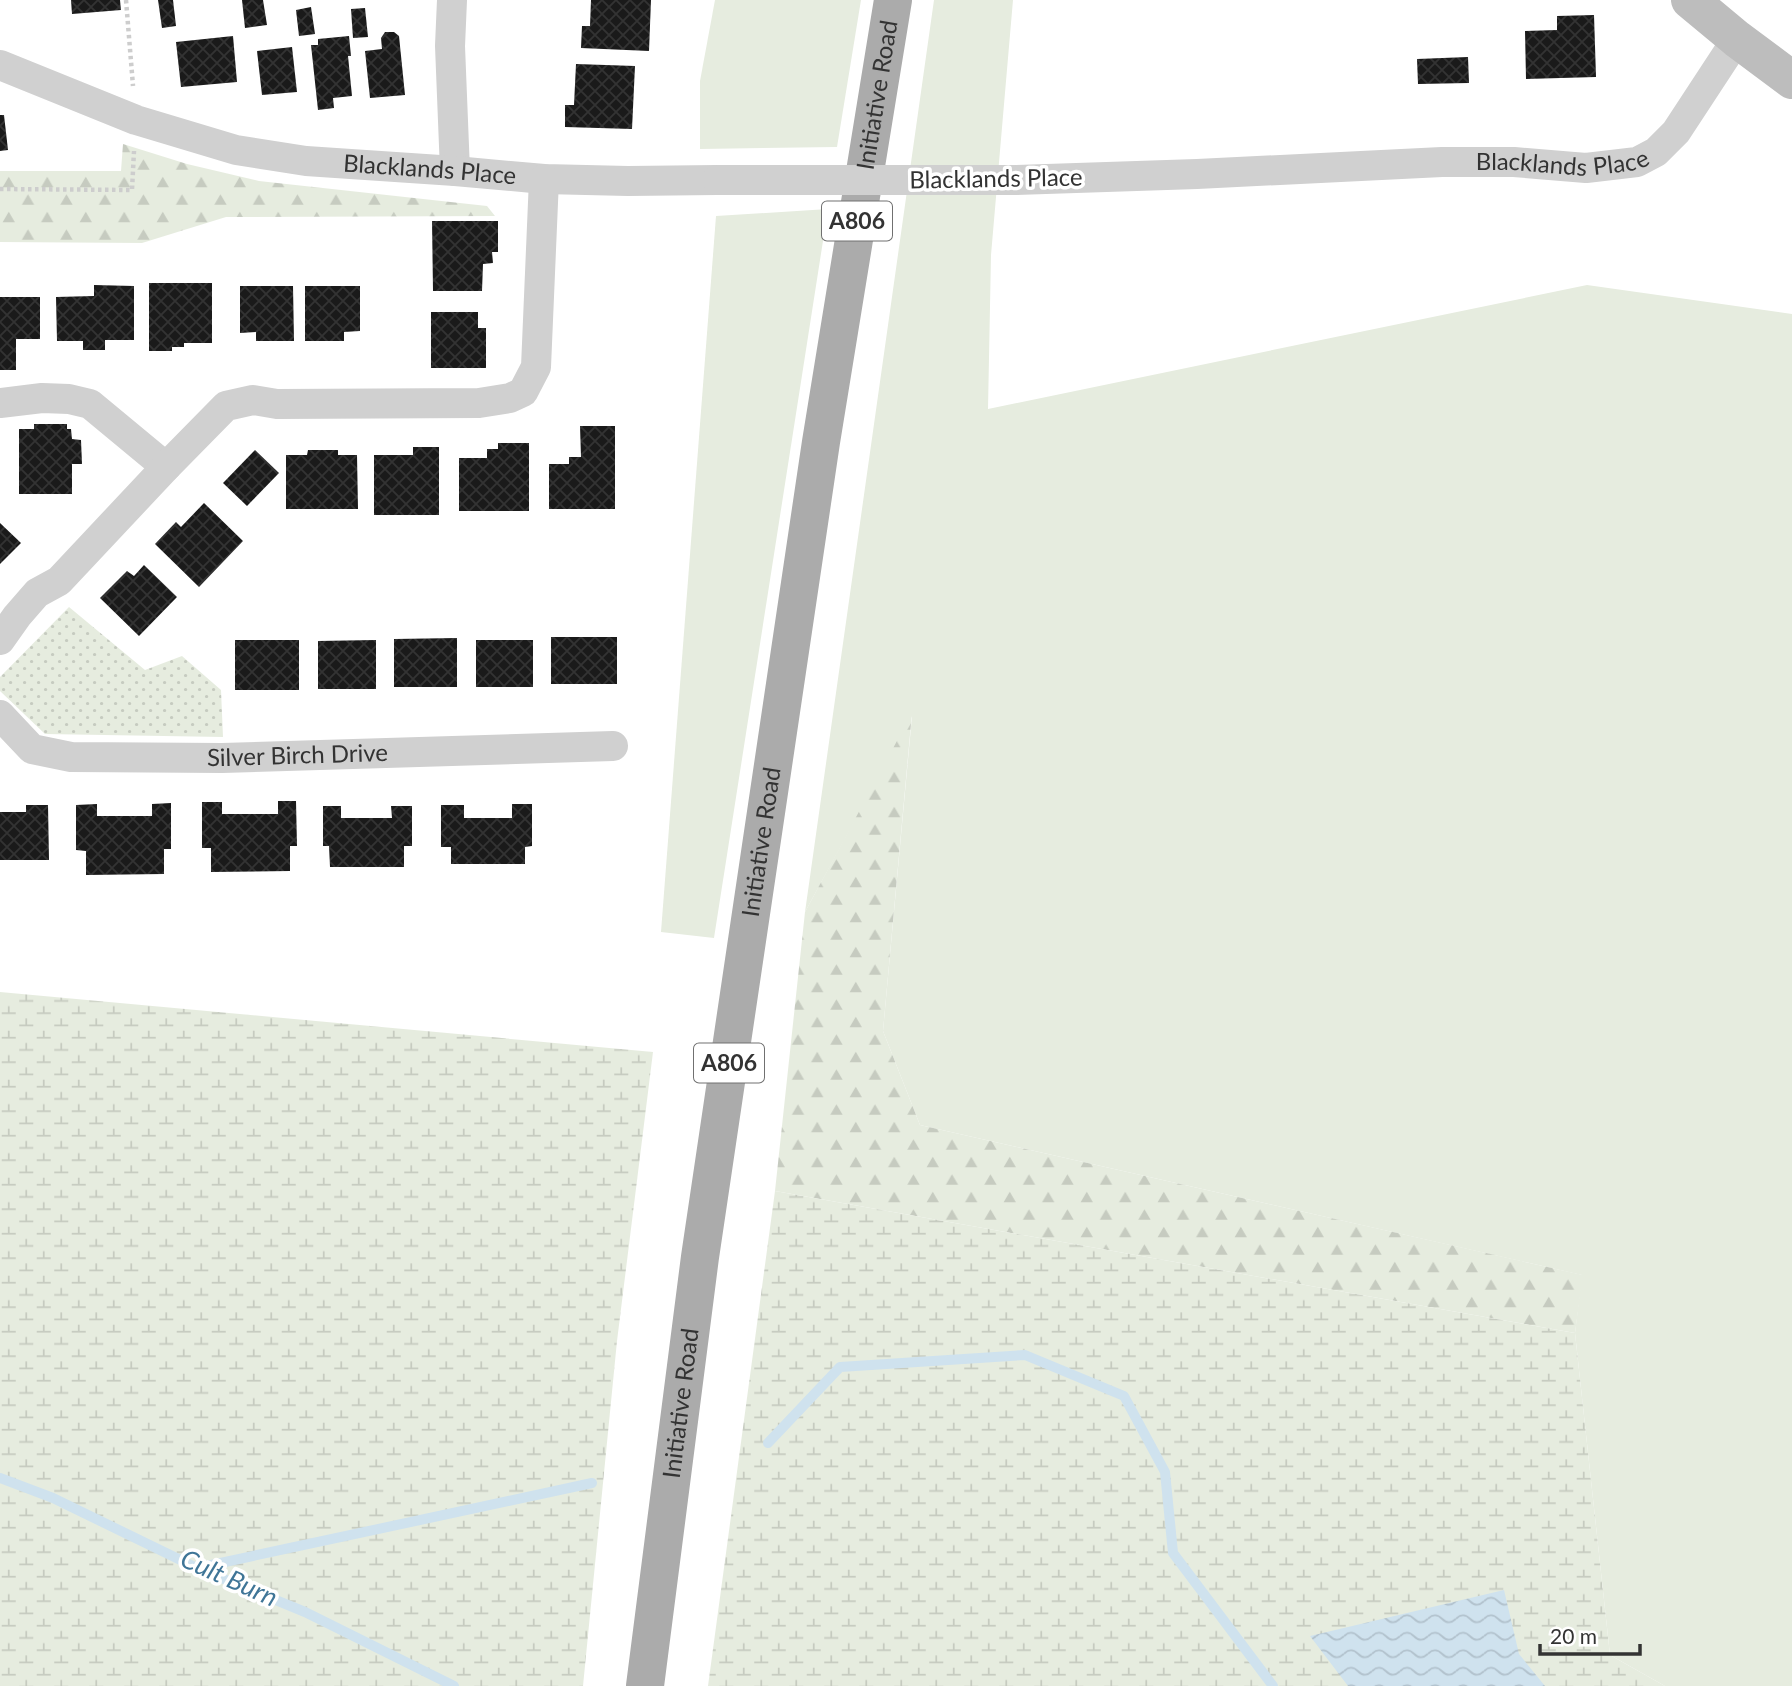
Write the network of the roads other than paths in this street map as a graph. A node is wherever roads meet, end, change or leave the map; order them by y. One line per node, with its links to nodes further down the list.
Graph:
1 (452, 0): 7 (street)
2 (893, 0): 14 (main road, Initiative Road / A806)
3 (1690, 0): 4 (main road)
4 (1737, 39): 6 (main road); 8 (street, Blacklands Place, bridge)
5 (0, 65): 7 (street, Blacklands Place)
6 (1792, 80)
7 (455, 171): 8 (street, Blacklands Place)
8 (544, 179): 10 (street)
9 (0, 403): 10 (street)
10 (166, 467): 11 (street)
11 (0, 640)
12 (0, 715): 13 (street, Silver Birch Drive)
13 (613, 746)
14 (645, 1686)

